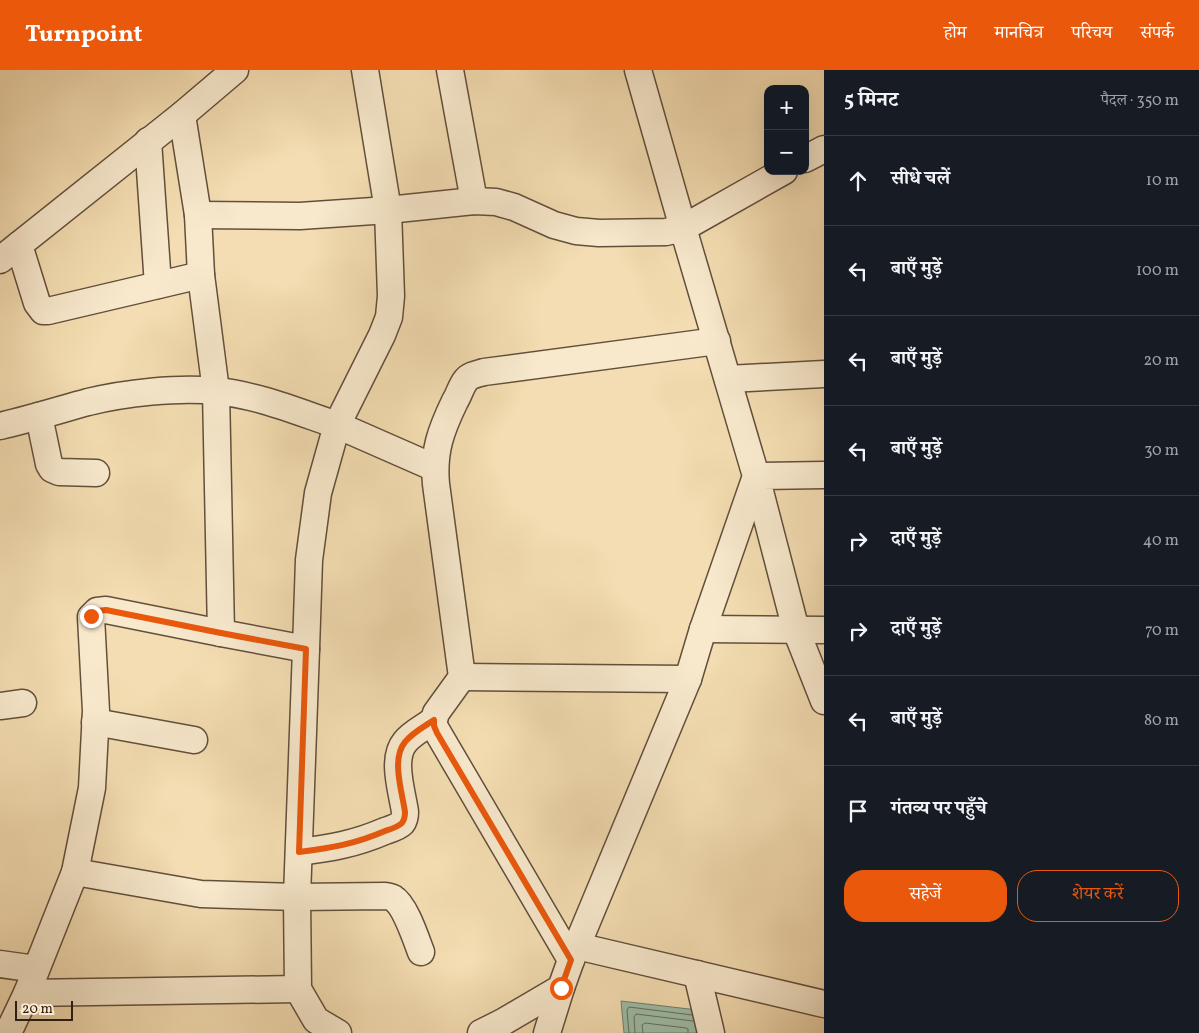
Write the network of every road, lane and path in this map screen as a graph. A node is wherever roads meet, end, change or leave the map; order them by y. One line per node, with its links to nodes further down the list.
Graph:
1 (236, 70): 5 (street)
2 (365, 70): 11 (street)
3 (450, 70): 10 (street)
4 (638, 70): 13 (street)
5 (182, 115): 6 (street); 12 (street)
6 (148, 141): 14 (street); 16 (street)
7 (824, 149): 8 (street)
8 (809, 157)
9 (777, 175): 13 (street)
10 (474, 201): 11 (street); 13 (street)
11 (388, 210): 12 (street); 22 (street)
12 (198, 215): 15 (street)
13 (683, 228): 17 (street)
14 (10, 253): 16 (street)
15 (201, 275): 16 (street); 20 (street)
16 (158, 285)
17 (717, 340): 19 (street); 24 (street)
18 (824, 374): 19 (street)
19 (728, 379): 27 (street)
20 (216, 391): 21 (street); 22 (street); 31 (street)
21 (39, 416): 23 (street); 25 (street)
22 (337, 424): 24 (street); 32 (street)
23 (0, 426)
24 (435, 468): 33 (street)
25 (96, 473)
26 (824, 475): 27 (street)
27 (756, 476): 28 (street); 29 (street)
28 (703, 629): 29 (street); 34 (street)
29 (796, 630): 30 (street); 35 (street)
30 (824, 630)
31 (221, 633): 32 (street); 37 (street)
32 (306, 649): 39 (street)
33 (462, 677): 34 (street); 36 (street)
34 (688, 679): 43 (street)
35 (824, 701)
36 (434, 720): 39 (street); 43 (street)
37 (95, 722): 38 (street); 40 (street)
38 (194, 740)
39 (299, 852): 41 (street)
40 (75, 872): 41 (street); 46 (street)
41 (297, 897): 42 (street); 48 (street)
42 (421, 952)
43 (574, 953): 45 (street); 47 (street)
44 (0, 964): 46 (street)
45 (697, 974): 49 (street); 55 (street)
46 (32, 981): 48 (street); 51 (street)
47 (561, 988): 53 (street); 54 (street)
48 (298, 989): 50 (street)
49 (824, 1004)
50 (315, 1026): 52 (street)
51 (8, 1033)
52 (338, 1033)
53 (481, 1033)
54 (547, 1033)
55 (711, 1033)

